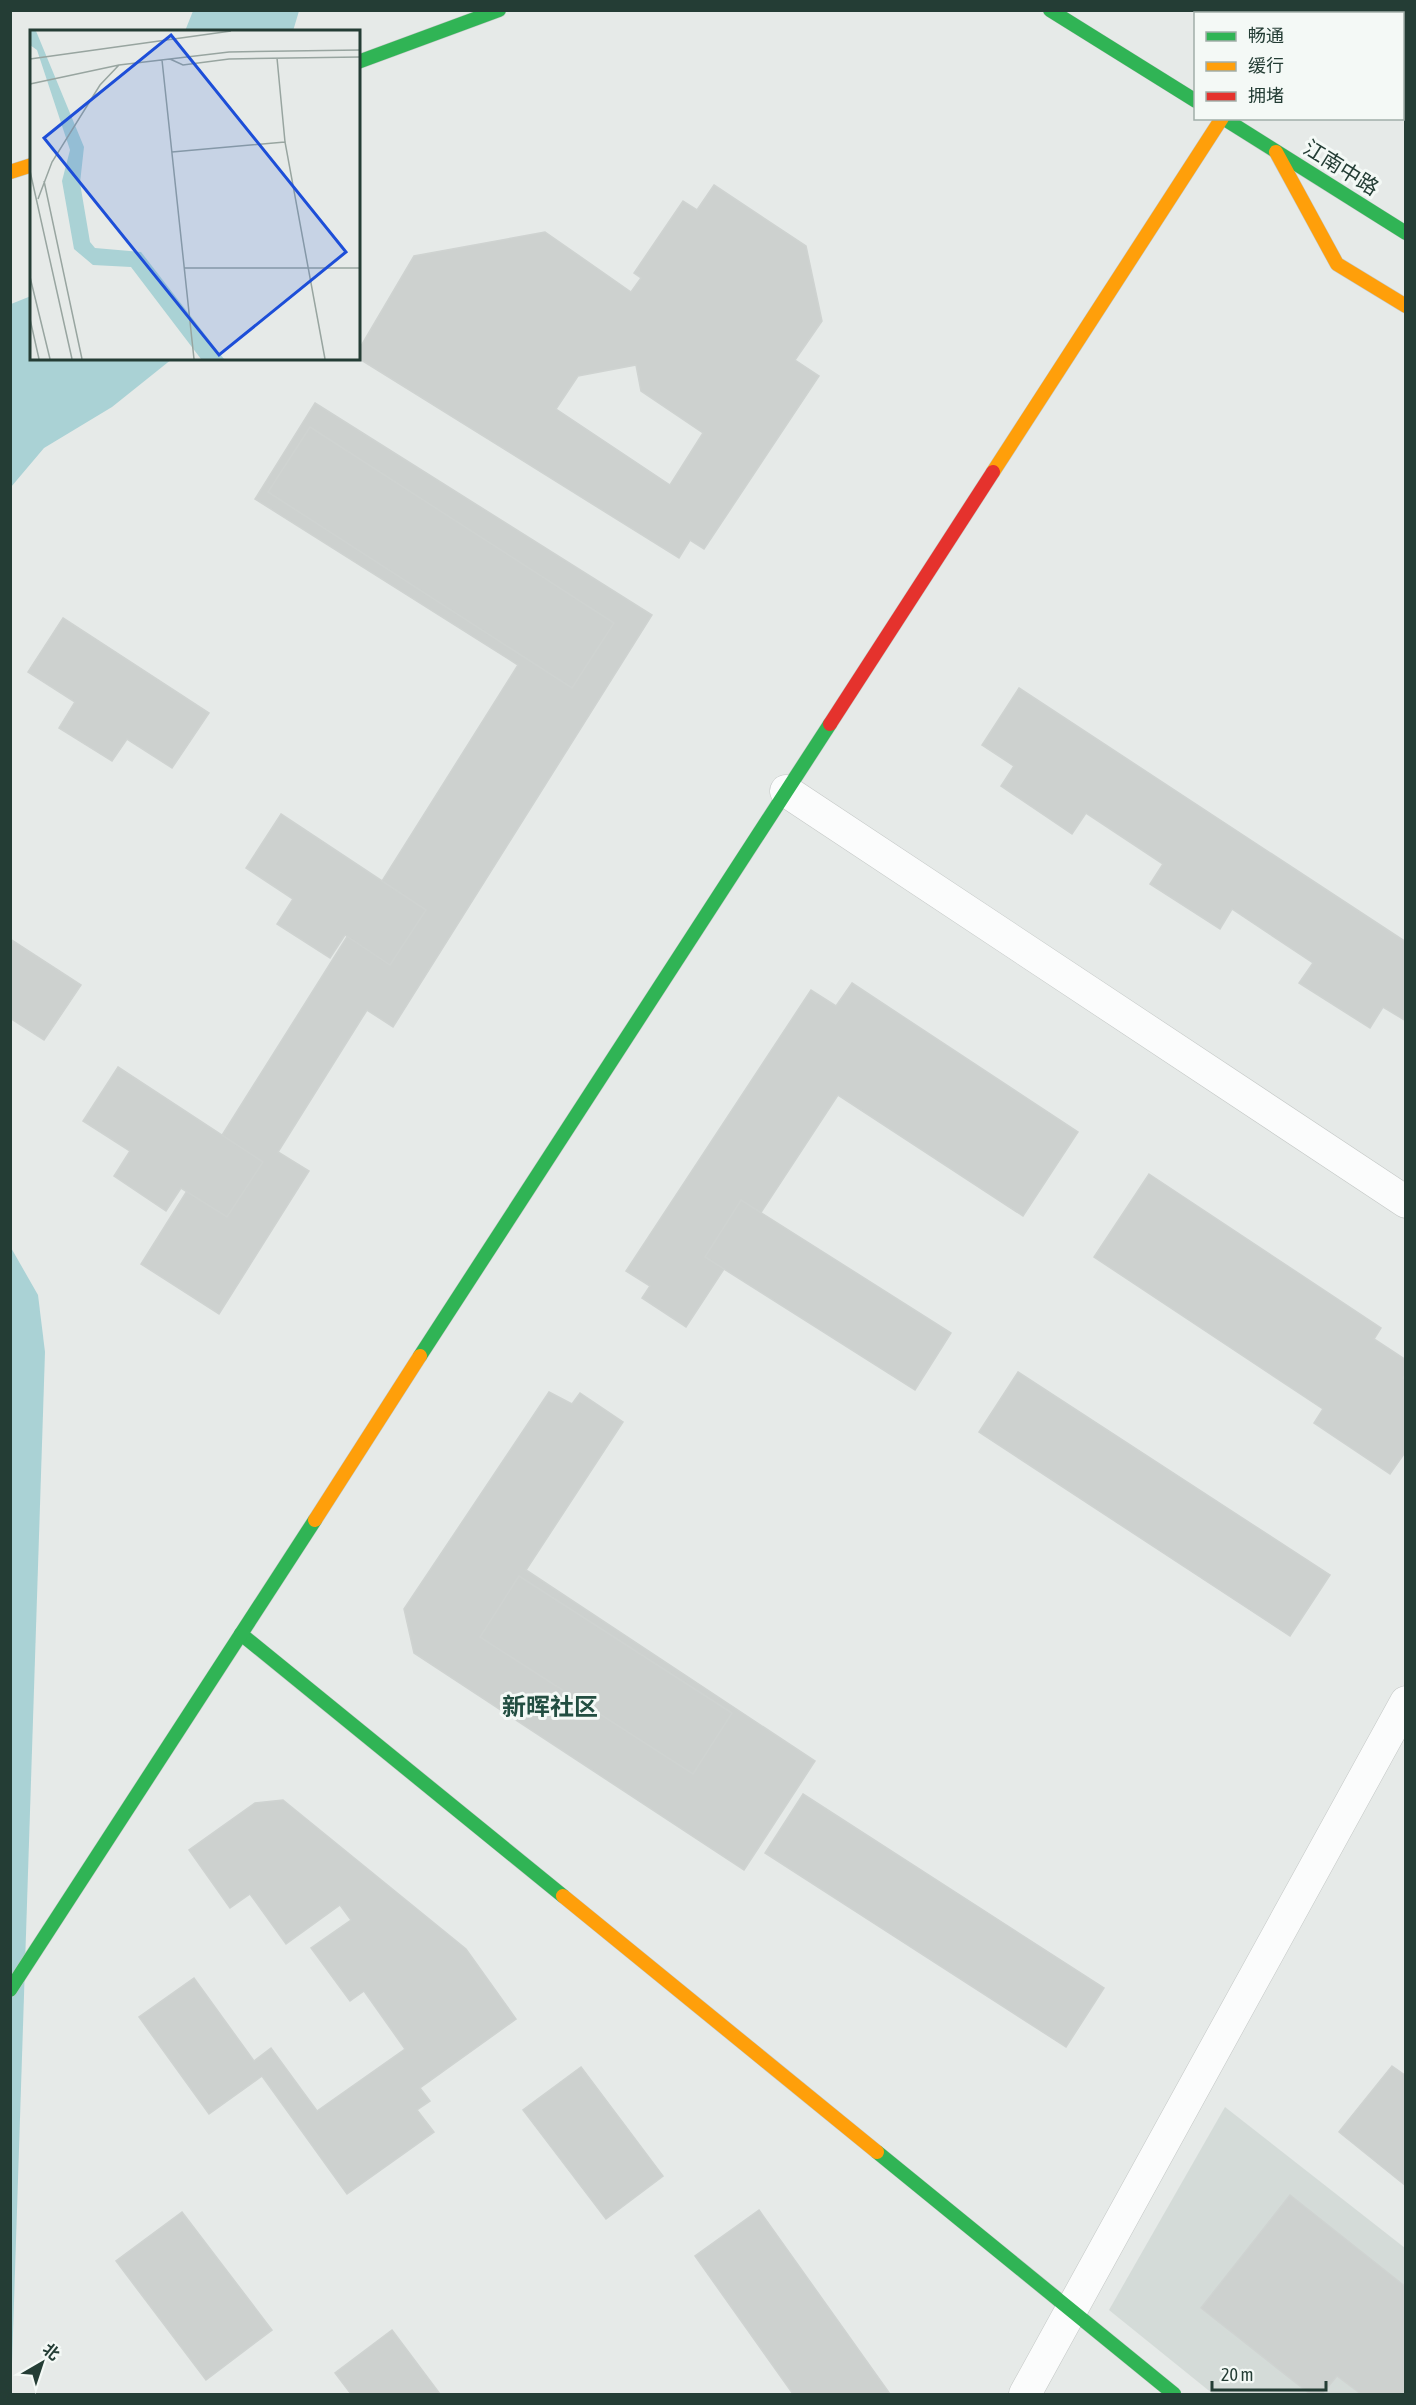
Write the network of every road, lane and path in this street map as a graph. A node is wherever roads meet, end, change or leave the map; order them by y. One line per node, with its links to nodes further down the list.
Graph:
1 (500, 10): 3 (main road)
2 (1050, 10): 4 (main road)
3 (360, 62)
4 (1194, 100)
5 (1221, 120): 12 (main road)
6 (1225, 120): 7 (main road, 江南中路)
7 (1276, 152): 10 (main road, 江南中路); 11 (main road)
8 (30, 166): 9 (main road)
9 (10, 172)
10 (1406, 233)
11 (1406, 306)
12 (786, 791): 13 (street); 14 (main road)
13 (1406, 1202)
14 (241, 1635): 16 (main road); 17 (main road)
15 (1406, 1702): 17 (street)
16 (10, 1990)
17 (1071, 2310): 18 (street); 19 (main road)
18 (1025, 2394)
19 (1174, 2394)

